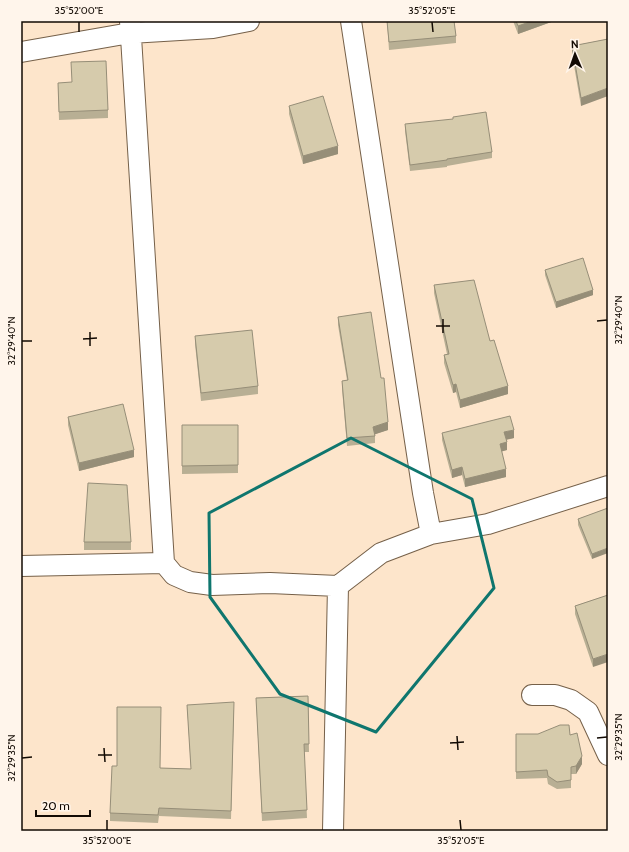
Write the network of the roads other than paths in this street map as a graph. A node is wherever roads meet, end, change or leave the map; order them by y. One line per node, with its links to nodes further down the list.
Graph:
1 (249, 21): 3 (street)
2 (351, 21): 6 (street)
3 (130, 27): 4 (street); 7 (street)
4 (21, 52)
5 (608, 486): 6 (street)
6 (432, 534): 9 (street)
7 (164, 563): 8 (street); 9 (street)
8 (21, 566)
9 (338, 586): 12 (street)
10 (532, 695): 11 (street)
11 (608, 755)
12 (333, 831)

